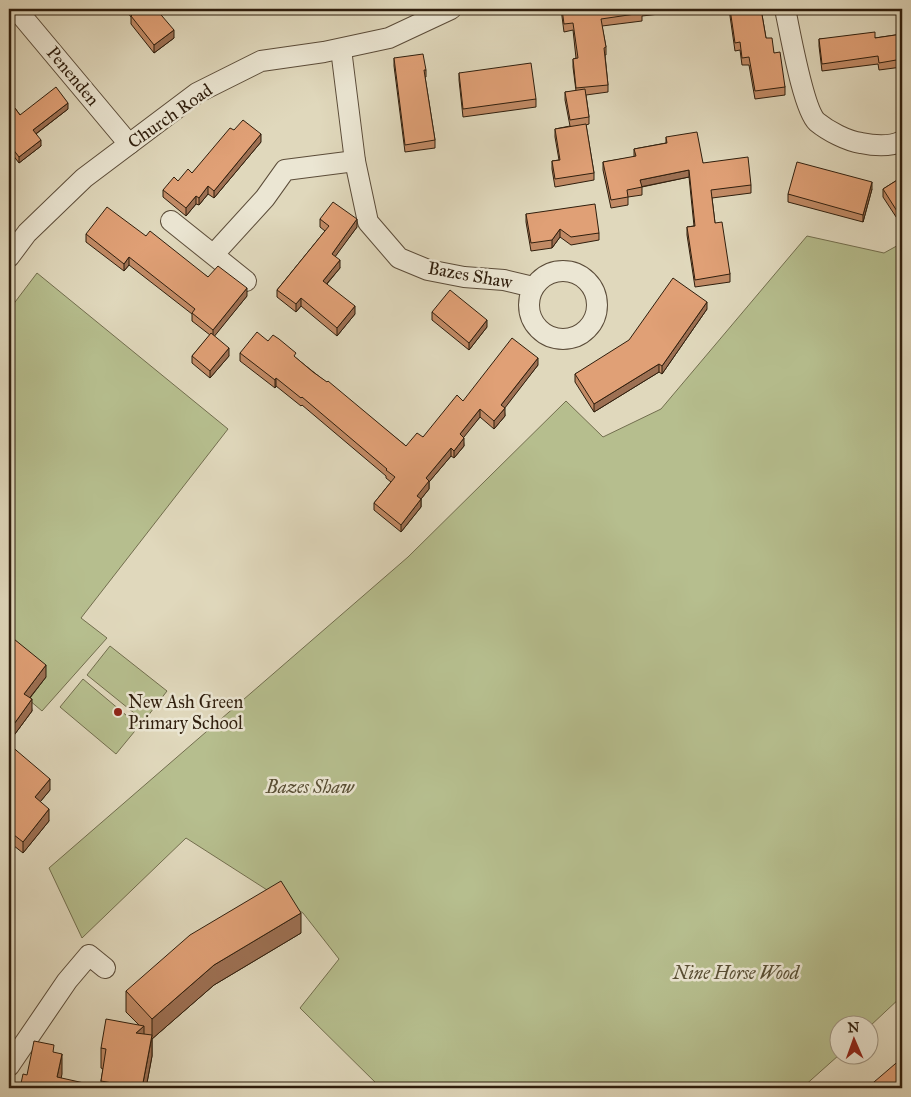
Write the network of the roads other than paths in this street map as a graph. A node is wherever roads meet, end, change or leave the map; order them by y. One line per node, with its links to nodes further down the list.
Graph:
1 (16, 9): 6 (street, Penenden)
2 (451, 9): 4 (street, Church Road)
3 (785, 9): 5 (street)
4 (341, 49): 6 (street, Church Road); 7 (street, Bazes Shaw)
5 (902, 141)
6 (129, 144): 10 (street, Church Road)
7 (355, 161): 9 (street); 12 (street, Bazes Shaw)
8 (170, 221): 9 (street)
9 (214, 254): 11 (street)
10 (9, 257)
11 (246, 281)
12 (533, 287)
13 (105, 968): 14 (street)
14 (9, 1066)

